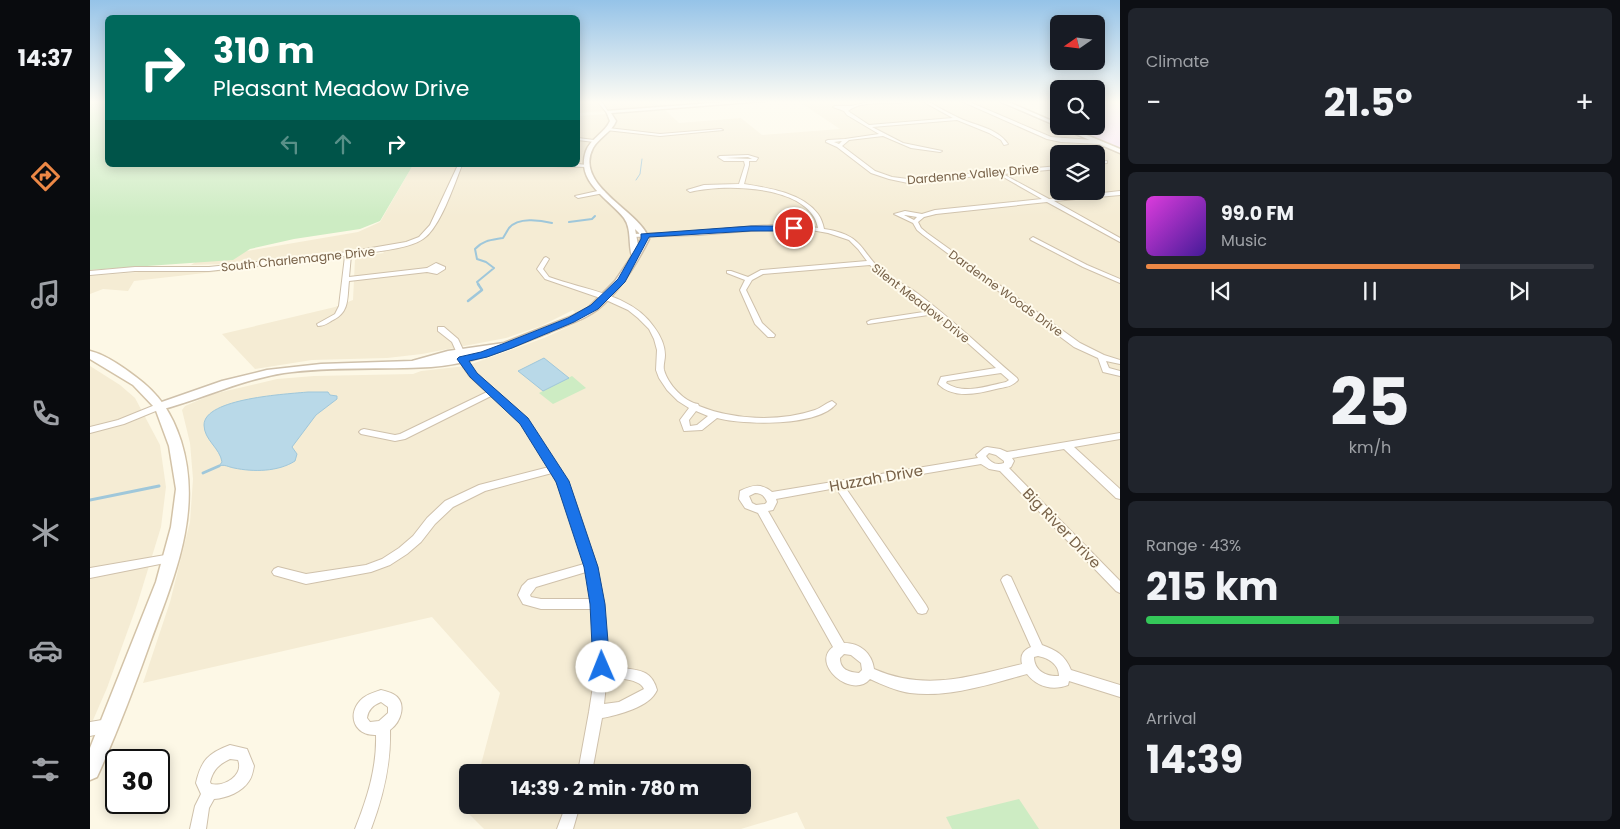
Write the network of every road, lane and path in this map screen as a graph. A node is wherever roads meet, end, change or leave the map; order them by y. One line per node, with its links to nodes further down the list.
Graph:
1 (583, 140): 8 (street)
2 (844, 140): 10 (street); 10 (street)
3 (893, 140): 11 (street)
4 (1003, 140): 9 (street)
5 (1057, 140): 6 (street)
6 (1071, 140)
7 (1088, 140): 12 (street)
8 (594, 141): 16 (street)
9 (1006, 144)
10 (839, 146): 19 (street, Dardenne Valley Drive)
11 (940, 151)
12 (1120, 152)
13 (746, 160): 13 (street); 20 (street)
14 (580, 162): 16 (street)
15 (580, 164): 16 (street)
16 (586, 164): 22 (street)
17 (459, 167): 36 (street, South Charlemagne Drive)
18 (1050, 168): 19 (street, Dardenne Valley Drive)
19 (999, 173): 27 (street)
20 (741, 185): 21 (street); 31 (street)
21 (690, 190)
22 (602, 192): 25 (street); 29 (street)
23 (1120, 193): 24 (street, Dardenne Woods Drive)
24 (1111, 194): 26 (street); 27 (street, Dardenne Woods Drive)
25 (578, 196)
26 (1120, 198)
27 (1049, 201): 28 (street, Dardenne Woods Drive); 35 (street)
28 (922, 216): 30 (street, Dardenne Woods Drive); 30 (street, Dardenne Woods Drive)
29 (628, 218): 32 (street); 33 (street)
30 (915, 222): 54 (street, Dardenne Woods Drive)
31 (822, 230): 32 (street, Silent Meadow Drive); 39 (street, Silent Meadow Drive)
32 (644, 235): 33 (street, Silent Meadow Drive); 37 (street)
33 (633, 236): 37 (street)
34 (1033, 239): 45 (street)
35 (1120, 240)
36 (348, 254): 42 (street, South Charlemagne Drive); 43 (street)
37 (635, 255): 46 (street)
38 (546, 259): 46 (street)
39 (870, 263): 44 (street); 47 (street, Silent Meadow Drive)
40 (429, 270): 43 (street)
41 (729, 272): 44 (street)
42 (90, 273)
43 (346, 279): 49 (street)
44 (749, 279): 51 (street)
45 (1120, 281)
46 (603, 298): 53 (street); 61 (street)
47 (936, 312): 48 (street); 56 (street, Silent Meadow Drive)
48 (871, 322)
49 (321, 324)
50 (441, 329): 53 (street)
51 (771, 335)
52 (90, 354): 60 (main road)
53 (462, 355): 58 (street); 60 (street)
54 (1101, 358): 55 (street, Dardenne Woods Drive); 57 (street, Dardenne Woods Drive)
55 (1120, 362)
56 (1002, 370): 56 (street)
57 (1120, 374)
58 (493, 392): 64 (street); 70 (street)
59 (832, 404): 62 (street)
60 (160, 406): 63 (street); 75 (main road)
61 (695, 406): 62 (street); 62 (street)
62 (715, 415)
63 (90, 430)
64 (364, 432)
65 (1120, 436): 66 (street, Huzzah Drive)
66 (1066, 445): 67 (street, Huzzah Drive); 72 (street)
67 (1005, 456): 68 (street, Huzzah Drive); 69 (street)
68 (983, 460): 69 (street); 71 (street, Huzzah Drive)
69 (1003, 468): 80 (street, Big River Drive)
70 (556, 469): 76 (street); 77 (street)
71 (838, 484): 73 (street, Huzzah Drive); 82 (street)
72 (1120, 495)
73 (770, 496): 74 (street); 74 (street)
74 (762, 510): 83 (street)
75 (171, 558): 78 (street); 91 (main road)
76 (591, 566): 81 (street); 81 (street)
77 (278, 572)
78 (90, 573)
79 (1007, 580): 84 (street)
80 (1120, 588)
81 (598, 604): 85 (street)
82 (922, 609)
83 (841, 648): 87 (street); 87 (street)
84 (1038, 650): 86 (street); 88 (street)
85 (602, 667): 90 (street); 90 (street)
86 (1030, 668): 87 (street); 88 (street)
87 (868, 672)
88 (1066, 674): 89 (street)
89 (1120, 691)
90 (596, 712): 94 (street)
91 (111, 726): 93 (street); 95 (main road)
92 (383, 728): 99 (street)
93 (90, 729)
94 (586, 764)
95 (90, 770)
96 (210, 792): 98 (street)
97 (570, 814): 100 (street)
98 (198, 829)
99 (363, 829)
100 (565, 829)

